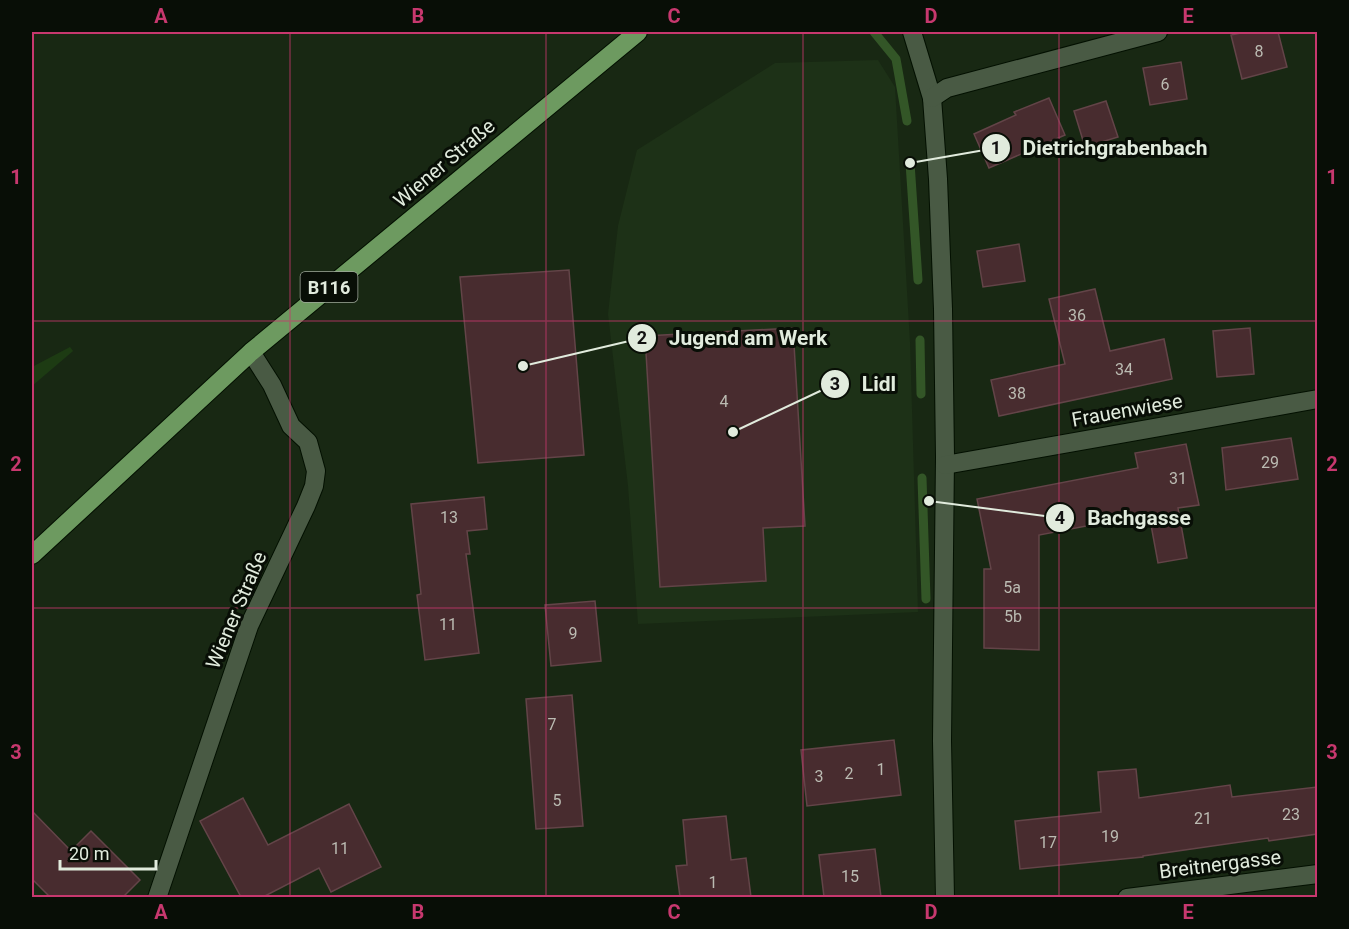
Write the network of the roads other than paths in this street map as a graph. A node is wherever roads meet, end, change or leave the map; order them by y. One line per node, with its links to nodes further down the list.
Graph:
1 (638, 32): 5 (main road, Wiener Straße / B116)
2 (912, 32): 4 (street)
3 (1158, 32): 4 (street)
4 (932, 98): 7 (street)
5 (251, 352): 8 (main road, Wiener Straße / B116); 10 (street, Wiener Straße)
6 (1317, 399): 7 (street, Frauenwiese)
7 (945, 465): 11 (street)
8 (32, 555)
9 (1317, 874): 12 (street, Breitnergasse)
10 (157, 897)
11 (945, 897)
12 (1127, 897)

